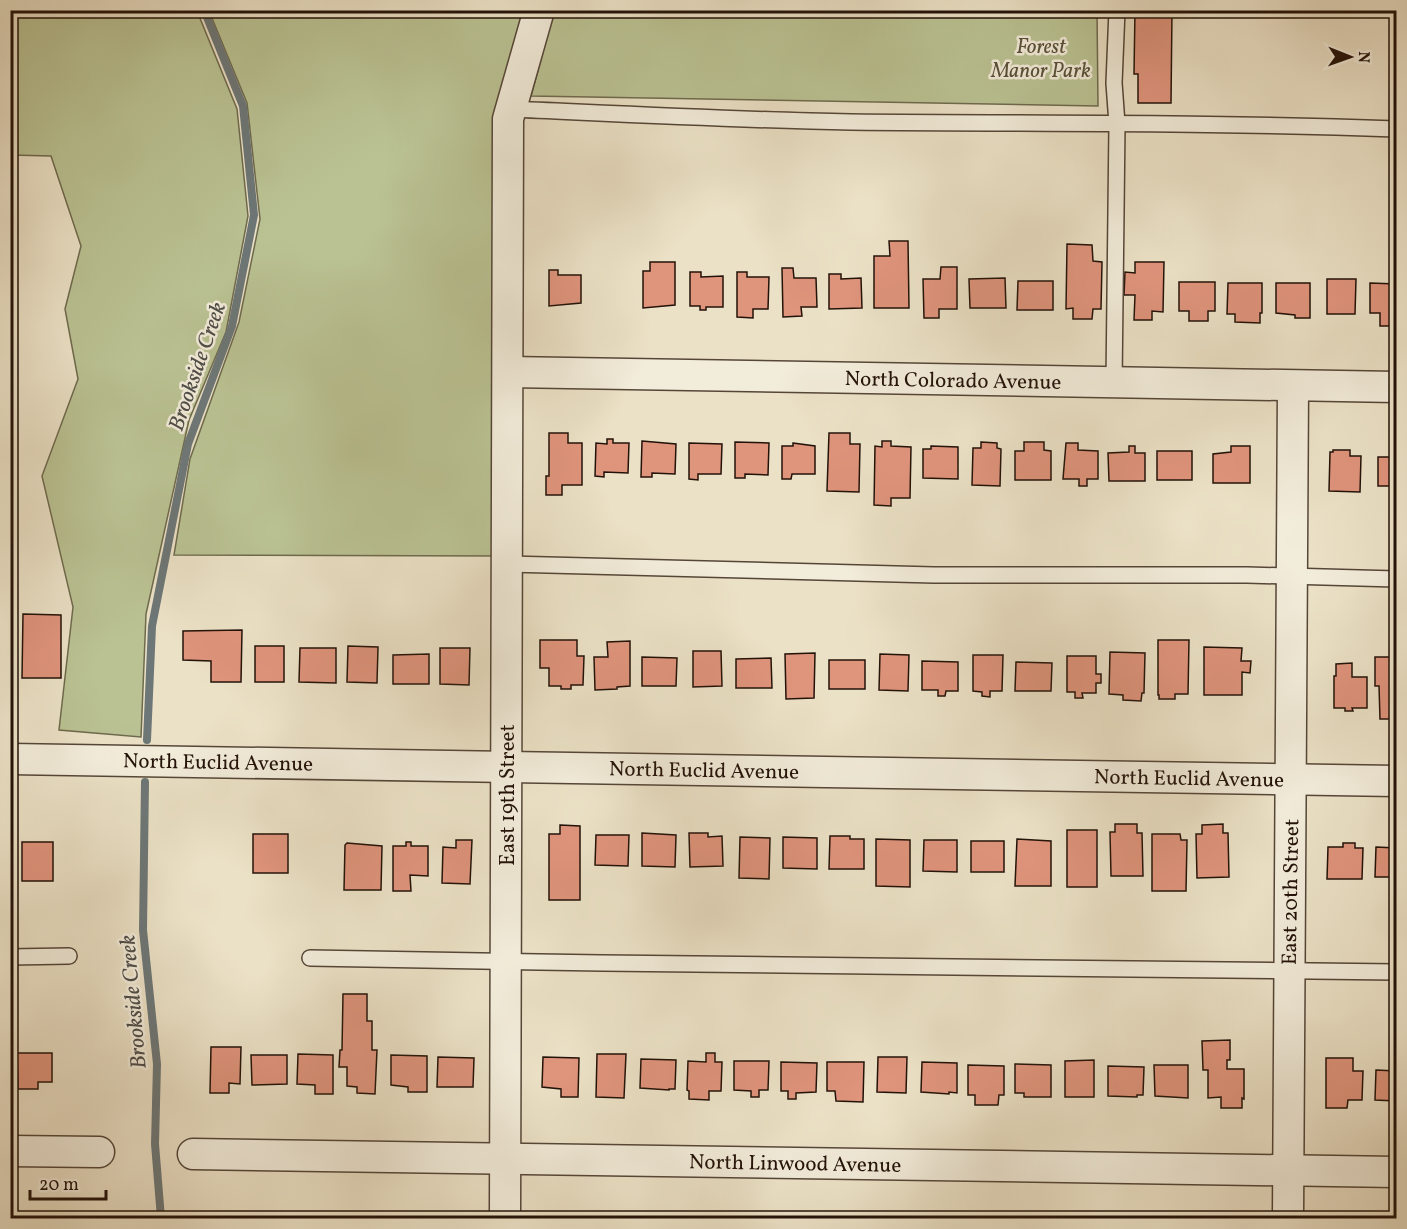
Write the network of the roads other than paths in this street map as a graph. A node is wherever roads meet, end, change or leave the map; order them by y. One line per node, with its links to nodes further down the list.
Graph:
1 (538, 10): 3 (street, East 19th Street)
2 (1117, 10): 4 (lane)
3 (511, 109): 4 (lane); 6 (street, East 19th Street)
4 (1117, 124): 5 (lane); 7 (lane)
5 (1396, 129)
6 (509, 372): 7 (street, North Colorado Avenue); 10 (street, East 19th Street)
7 (1114, 383): 8 (street, North Colorado Avenue)
8 (1293, 386): 9 (street, North Colorado Avenue); 11 (street, East 20th Street)
9 (1396, 387)
10 (508, 564): 11 (lane); 14 (street, East 19th Street)
11 (1292, 576): 12 (lane); 15 (street, East 20th Street)
12 (1396, 579)
13 (10, 759): 14 (street, North Euclid Avenue)
14 (507, 766): 15 (street, North Euclid Avenue); 20 (street, East 19th Street)
15 (1291, 780): 16 (street, North Euclid Avenue); 21 (street, East 20th Street)
16 (1396, 781)
17 (69, 956): 18 (lane)
18 (10, 957)
19 (310, 958): 20 (lane)
20 (507, 961): 21 (lane); 26 (street, East 19th Street)
21 (1290, 971): 22 (lane); 27 (street, East 20th Street)
22 (1396, 972)
23 (10, 1151): 24 (street)
24 (99, 1152)
25 (193, 1154): 26 (street, North Linwood Avenue)
26 (506, 1159): 27 (street, North Linwood Avenue); 29 (street, East 19th Street)
27 (1288, 1170): 28 (street, North Linwood Avenue); 30 (street, East 20th Street)
28 (1396, 1172)
29 (505, 1218)
30 (1288, 1218)

